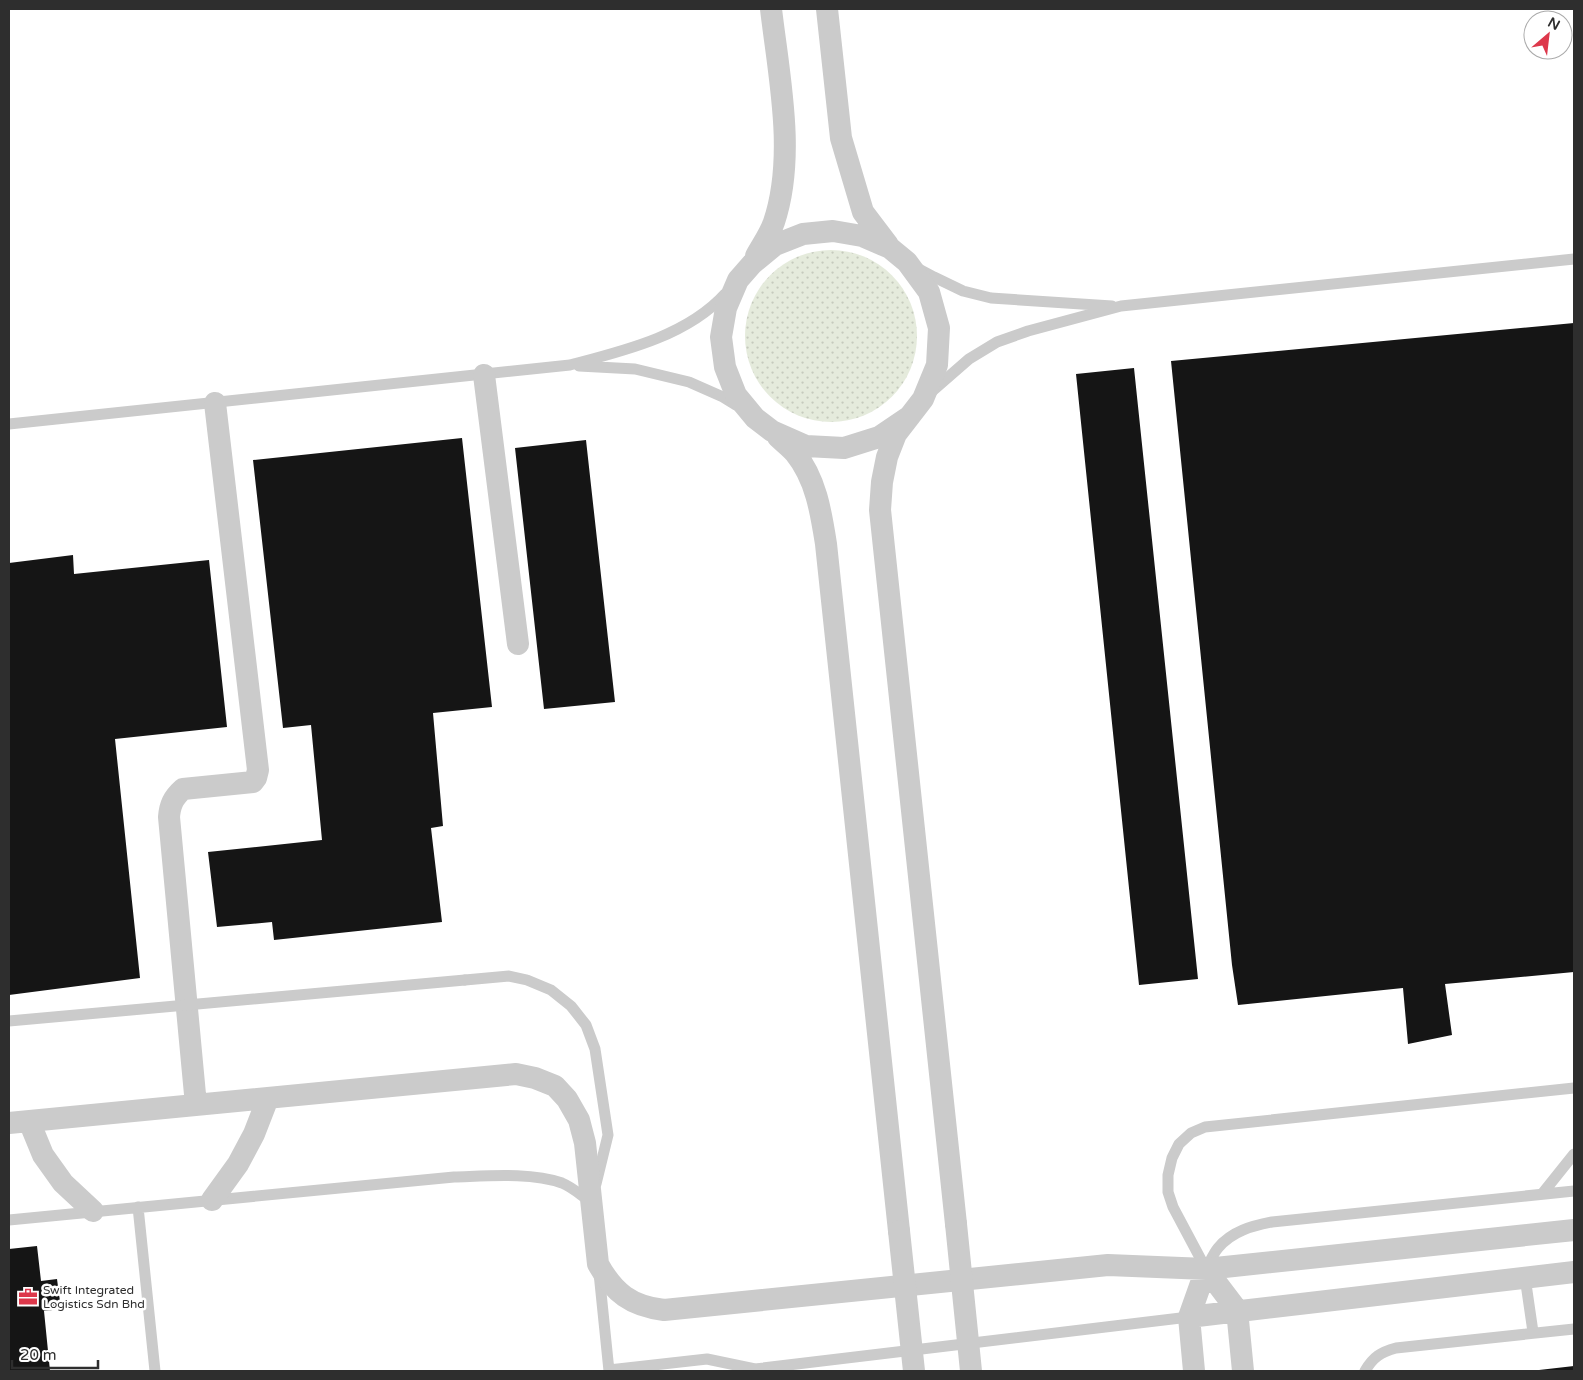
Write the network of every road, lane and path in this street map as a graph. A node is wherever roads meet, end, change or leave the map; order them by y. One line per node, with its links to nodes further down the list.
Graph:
1 (771, 9): 5 (street)
2 (827, 9): 3 (street)
3 (898, 255): 5 (street); 6 (lane); 10 (street)
4 (1574, 259): 6 (lane)
5 (745, 272): 7 (lane); 12 (street)
6 (1121, 306): 10 (lane)
7 (570, 365): 8 (lane); 12 (lane)
8 (484, 375): 9 (lane); 13 (street)
9 (215, 402): 11 (lane); 17 (street)
10 (916, 407): 12 (street); 40 (street, bridge)
11 (9, 424)
12 (764, 425): 39 (street, bridge)
13 (518, 644)
14 (9, 1021): 23 (lane, bridge)
15 (1574, 1088): 29 (lane)
16 (268, 1098): 17 (street); 22 (street); 23 (street)
17 (196, 1105): 18 (street)
18 (19, 1122): 25 (street)
19 (1574, 1154): 21 (lane)
20 (1574, 1191): 21 (lane)
21 (1542, 1194): 29 (lane)
22 (212, 1200): 23 (lane); 24 (lane)
23 (591, 1202): 28 (street)
24 (138, 1207): 25 (lane); 38 (lane)
25 (93, 1211): 26 (lane)
26 (9, 1220)
27 (1574, 1230): 29 (street)
28 (598, 1264): 29 (street); 36 (lane)
29 (1206, 1269): 32 (street); 33 (street)
30 (1574, 1272): 31 (street)
31 (1526, 1277): 32 (street); 35 (lane)
32 (1237, 1310): 33 (street); 42 (street)
33 (1188, 1317): 37 (lane); 41 (street)
34 (1574, 1329): 35 (lane)
35 (1533, 1332): 43 (lane)
36 (609, 1370): 37 (lane)
37 (751, 1370)
38 (155, 1371)
39 (914, 1371)
40 (971, 1371)
41 (1194, 1371)
42 (1243, 1371)
43 (1365, 1371)

